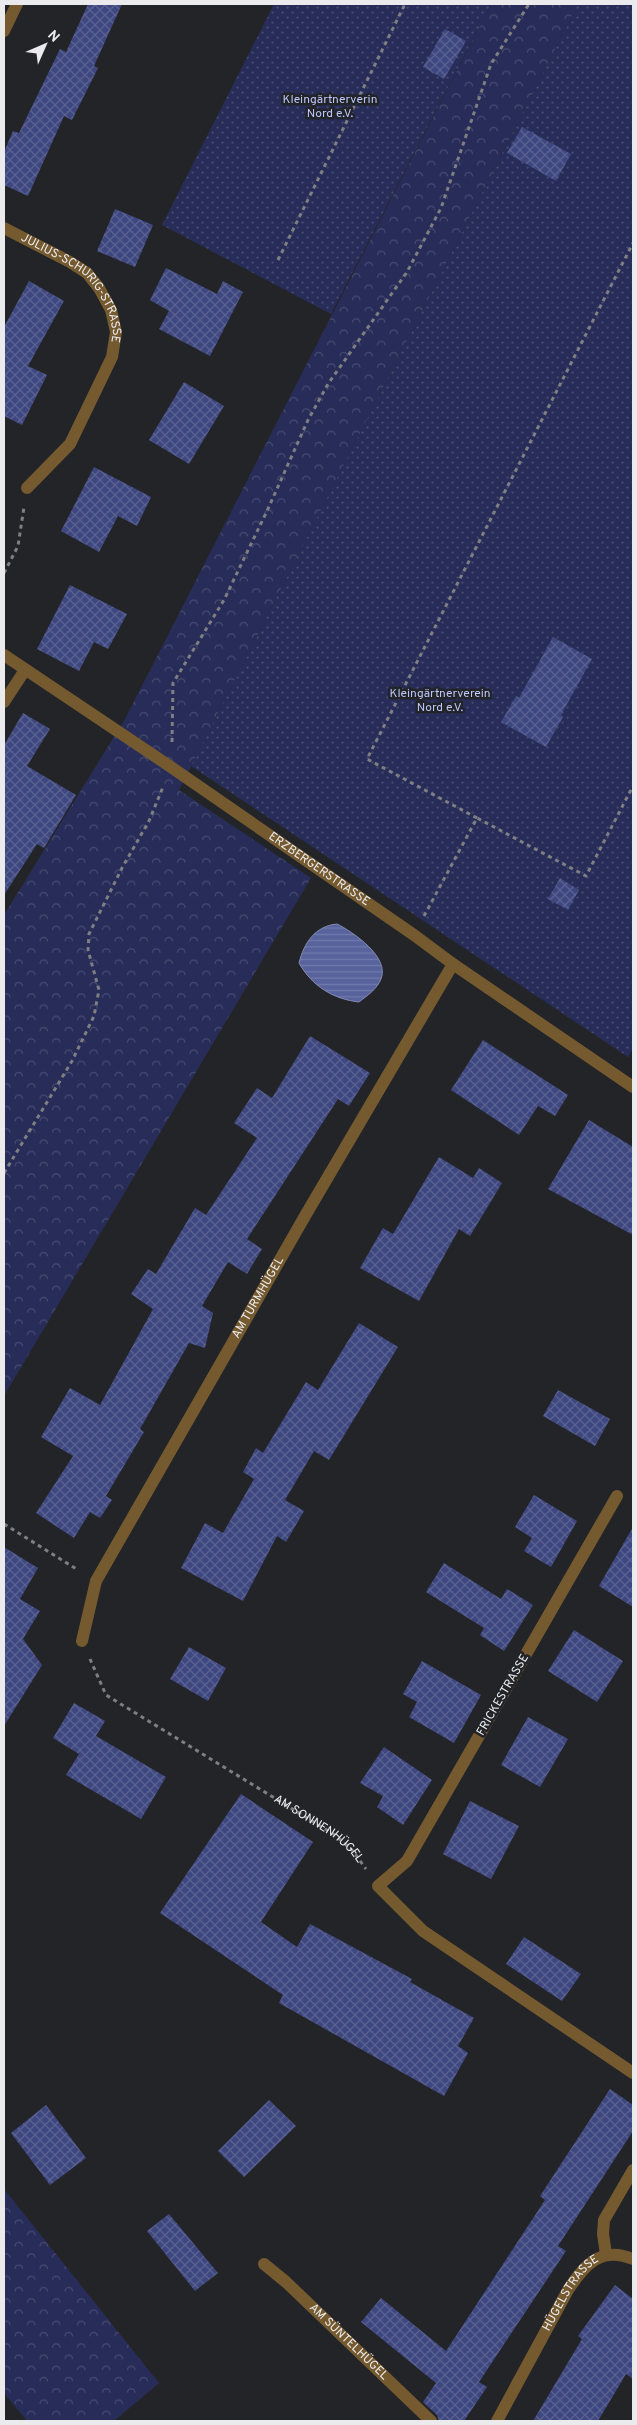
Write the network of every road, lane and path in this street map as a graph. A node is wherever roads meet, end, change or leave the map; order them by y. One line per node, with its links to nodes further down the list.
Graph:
1 (18, 4): 4 (street)
2 (405, 4): 7 (path)
3 (528, 4): 13 (path)
4 (4, 31)
5 (4, 228): 8 (street, JULIUS-SCHURIG-STRASSE)
6 (633, 243): 15 (path)
7 (278, 260)
8 (27, 488): 9 (path)
9 (4, 573)
10 (4, 655): 11 (street, ERZBERGERSTRASSE)
11 (25, 670): 12 (street); 13 (street, ERZBERGERSTRASSE)
12 (4, 702)
13 (168, 765): 16 (street, ERZBERGERSTRASSE); 19 (path)
14 (633, 786): 15 (path)
15 (477, 818): 16 (path)
16 (414, 935): 17 (street, ERZBERGERSTRASSE)
17 (453, 964): 18 (street, ERZBERGERSTRASSE); 22 (street, AM TURMHÜGEL)
18 (633, 1088)
19 (4, 1173)
20 (617, 1496): 24 (street, FRICKESTRASSE)
21 (4, 1524): 22 (path)
22 (96, 1581): 23 (street, AM TURMHÜGEL)
23 (82, 1641): 24 (path, AM SONNENHÜGEL)
24 (378, 1886): 25 (street)
25 (633, 2073)
26 (633, 2170): 27 (street, HÜGELSTRASSE)
27 (606, 2254): 28 (street); 31 (street, HÜGELSTRASSE)
28 (633, 2259)
29 (264, 2264): 30 (street, AM SÜNTELHÜGEL)
30 (431, 2421)
31 (497, 2421)

